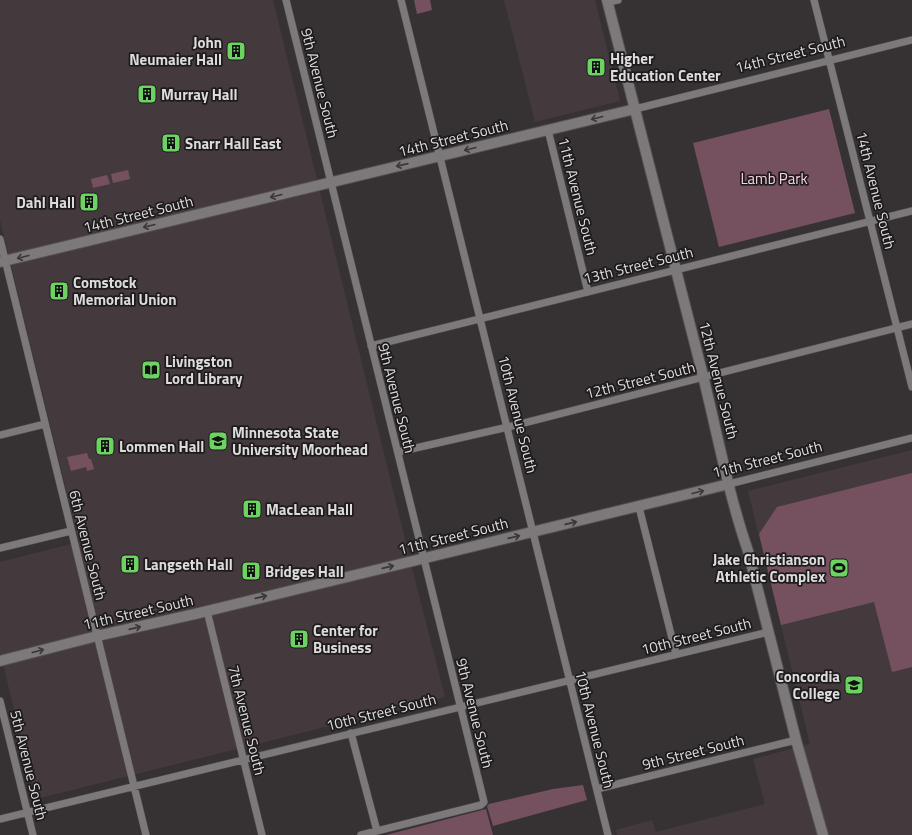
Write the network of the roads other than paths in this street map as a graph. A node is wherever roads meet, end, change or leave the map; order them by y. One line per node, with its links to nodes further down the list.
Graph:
1 (286, 0): 11 (street, 9th Avenue South)
2 (401, 0): 10 (street, 10th Avenue South)
3 (618, 0): 5 (street)
4 (814, 0): 7 (street, 14th Avenue South)
5 (608, 1): 8 (street, 12th Avenue South)
6 (912, 40): 7 (street, 14th Street South)
7 (830, 59): 8 (street, 14th Street South); 13 (street, 14th Avenue South)
8 (635, 109): 9 (street, 14th Street South, one-way to 9); 16 (street, 12th Avenue South)
9 (548, 130): 10 (street, 14th Street South, one-way to 10); 17 (street, 11th Avenue South)
10 (440, 156): 11 (street, 14th Street South, one-way to 11); 18 (street, 10th Avenue South)
11 (331, 182): 15 (street, 14th Street South, one-way to 15); 21 (street, 9th Avenue South)
12 (912, 211): 13 (street, 13th Street South)
13 (870, 221): 16 (street, 13th Street South); 20 (street, 14th Avenue South)
14 (0, 239): 15 (street, 6th Avenue South)
15 (3, 262): 24 (street, 6th Avenue South)
16 (676, 269): 17 (street, 13th Street South); 22 (street, 12th Avenue South)
17 (588, 292): 18 (street, 13th Street South)
18 (481, 318): 21 (street, 13th Street South); 25 (street, 10th Avenue South)
19 (912, 324): 20 (street, 12th Street South)
20 (898, 328): 22 (street, 12th Street South); 23 (street, 14th Avenue South)
21 (371, 346): 28 (street, 9th Avenue South)
22 (703, 377): 25 (street, 12th Street South); 29 (street, 12th Avenue South)
23 (912, 387)
24 (45, 424): 26 (street); 31 (street, 6th Avenue South)
25 (508, 427): 28 (street, 12th Street South); 32 (street, 10th Avenue South)
26 (0, 435)
27 (912, 438): 29 (street, 11th Street South)
28 (398, 452): 34 (street, 9th Avenue South)
29 (729, 484): 30 (street, 11th Street South, one-way to 29); 36 (street, 12th Avenue South)
30 (639, 507): 32 (street, 11th Street South, one-way to 30); 38 (street)
31 (71, 531): 33 (street); 37 (street, 6th Avenue South)
32 (533, 532): 34 (street, 11th Street South, one-way to 32); 40 (street, 10th Avenue South)
33 (0, 548)
34 (424, 558): 35 (street, 11th Street South, one-way to 34); 42 (street, 9th Avenue South)
35 (207, 611): 37 (street, 11th Street South, one-way to 35); 45 (street, 7th Avenue South)
36 (769, 632): 38 (street, 10th Street South); 44 (street, 12th Avenue South)
37 (97, 636): 39 (street, 11th Street South, one-way to 37); 46 (street, 6th Avenue South)
38 (676, 654): 40 (street, 10th Street South)
39 (0, 661)
40 (570, 680): 42 (street, 10th Street South); 47 (street, 10th Avenue South)
41 (0, 702): 48 (street, 5th Avenue South)
42 (460, 707): 43 (street, 10th Street South); 50 (street, 9th Avenue South)
43 (351, 733): 45 (street, 10th Street South); 50 (street)
44 (796, 740): 47 (street, 9th Street South); 56 (street, 12th Avenue South)
45 (243, 760): 46 (street, 10th Street South); 53 (street, 7th Avenue South)
46 (134, 786): 48 (street, 10th Street South); 52 (street, 6th Avenue South)
47 (597, 789): 55 (street, 10th Avenue South)
48 (27, 812): 49 (street, 10th Street South); 51 (street, 5th Avenue South)
49 (0, 819)
50 (376, 831): 54 (street)
51 (33, 835)
52 (146, 835)
53 (262, 835)
54 (361, 835)
55 (608, 835)
56 (823, 835)

